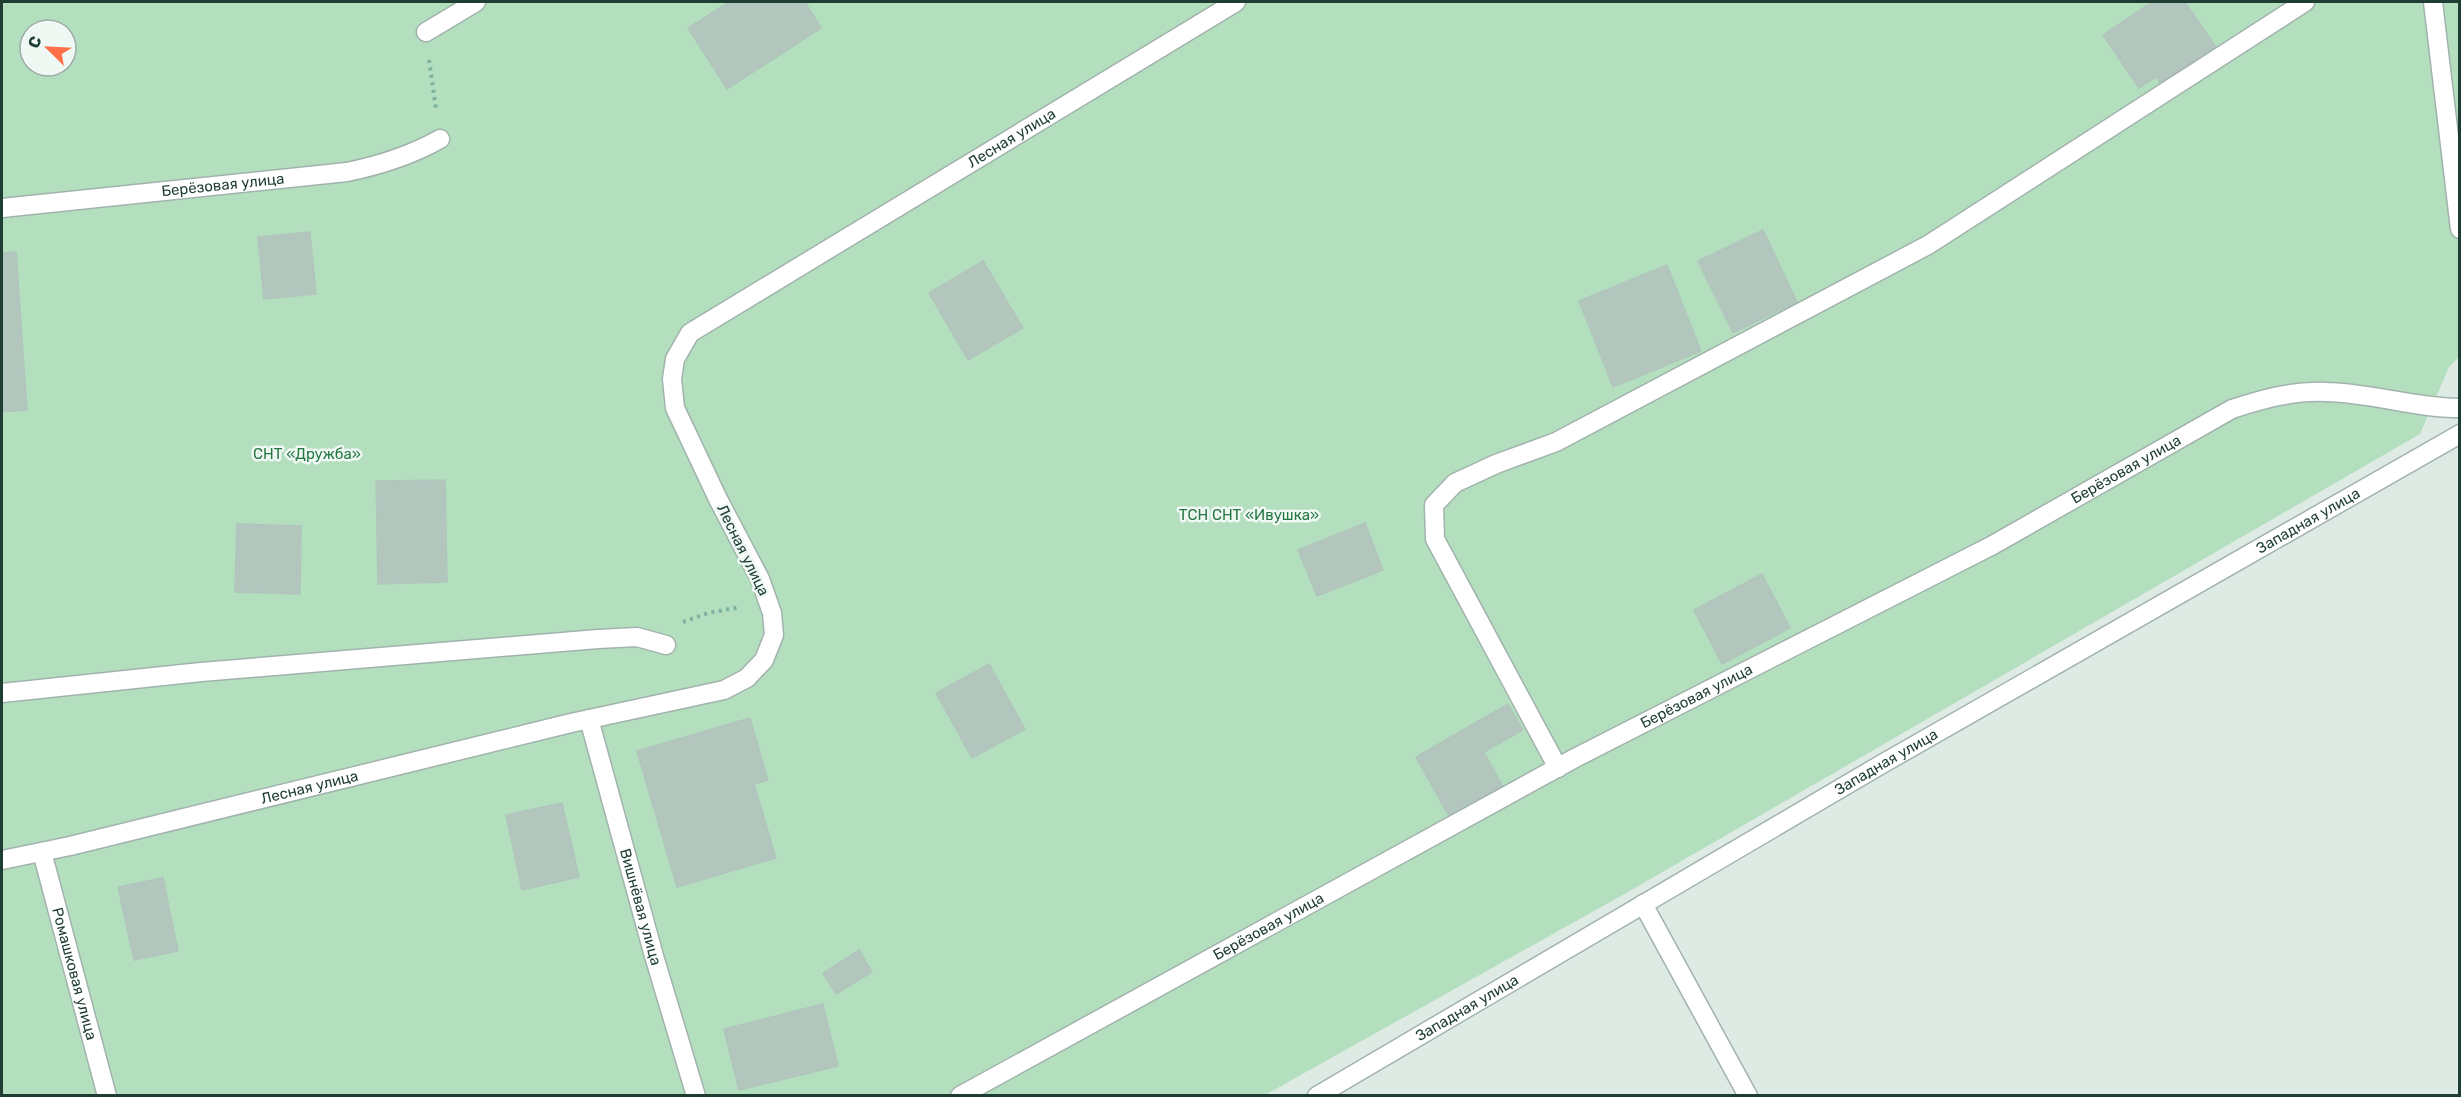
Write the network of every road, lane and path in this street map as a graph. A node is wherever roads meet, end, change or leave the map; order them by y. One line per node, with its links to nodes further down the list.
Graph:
1 (476, 2): 5 (street)
2 (1236, 2): 11 (street, Лесная улица)
3 (2305, 2): 16 (street)
4 (2433, 2): 8 (street)
5 (426, 32): 6 (path)
6 (440, 139): 7 (street, Берёзовая улица)
7 (2, 208)
8 (2460, 229)
9 (2460, 408): 16 (street, Берёзовая улица)
10 (2460, 434): 19 (street, Западная улица)
11 (768, 603): 12 (path); 15 (street, Лесная улица)
12 (648, 640): 13 (street); 14 (street)
13 (666, 645)
14 (2, 693)
15 (589, 719): 17 (street, Лесная улица); 21 (street, Вишнёвая улица)
16 (1558, 768): 22 (street, Берёзовая улица)
17 (42, 852): 18 (street, Лесная улица); 20 (street, Ромашковая улица)
18 (2, 860)
19 (1643, 904): 23 (street, Западная улица); 24 (street)
20 (107, 1095)
21 (696, 1095)
22 (960, 1095)
23 (1317, 1095)
24 (1748, 1095)

